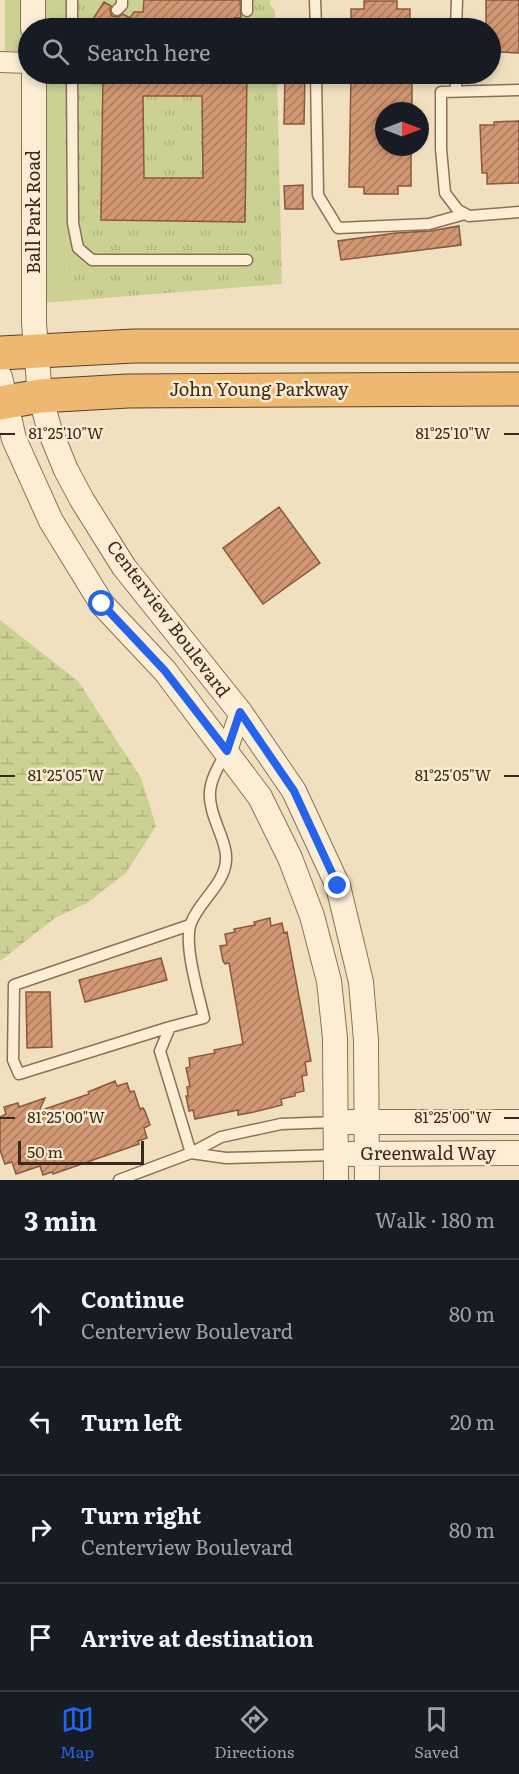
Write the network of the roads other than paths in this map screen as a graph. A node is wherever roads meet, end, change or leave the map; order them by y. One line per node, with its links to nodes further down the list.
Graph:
1 (33, 0): 5 (street)
2 (72, 0): 6 (lane)
3 (315, 0): 7 (lane)
4 (457, 0): 8 (lane)
5 (33, 18)
6 (72, 18)
7 (316, 18)
8 (456, 18)
9 (0, 62): 10 (street)
10 (18, 63)
11 (33, 84): 21 (street, Ball Park Road)
12 (72, 84): 19 (lane)
13 (316, 84): 18 (lane)
14 (456, 84): 16 (lane)
15 (519, 90): 16 (lane)
16 (456, 92): 18 (lane)
17 (519, 212): 18 (lane)
18 (465, 214)
19 (247, 260)
20 (519, 346): 21 (highway)
21 (35, 350): 22 (highway); 26 (street, Centerview Boulevard)
22 (0, 353)
23 (287, 389): 24 (highway, John Young Parkway); 26 (highway, John Young Parkway); 27 (highway)
24 (519, 389)
25 (1, 394): 26 (highway, John Young Parkway); 29 (street, Centerview Boulevard)
26 (40, 396): 28 (street, Centerview Boulevard)
27 (519, 408)
28 (240, 712): 29 (street); 33 (street, Centerview Boulevard)
29 (227, 751): 30 (lane); 32 (street, Centerview Boulevard)
30 (190, 925): 31 (lane); 31 (lane)
31 (170, 1027): 35 (lane)
32 (336, 1122): 33 (street, Greenwald Way); 35 (lane); 38 (street, Centerview Boulevard)
33 (367, 1122): 34 (street, Greenwald Way); 36 (street, Centerview Boulevard)
34 (519, 1122)
35 (191, 1153): 38 (lane); 39 (lane)
36 (367, 1154): 37 (street, Greenwald Way); 38 (street, Greenwald Way); 41 (street)
37 (519, 1154)
38 (336, 1155): 40 (street, Centerview Boulevard)
39 (119, 1180)
40 (336, 1180)
41 (367, 1180)

